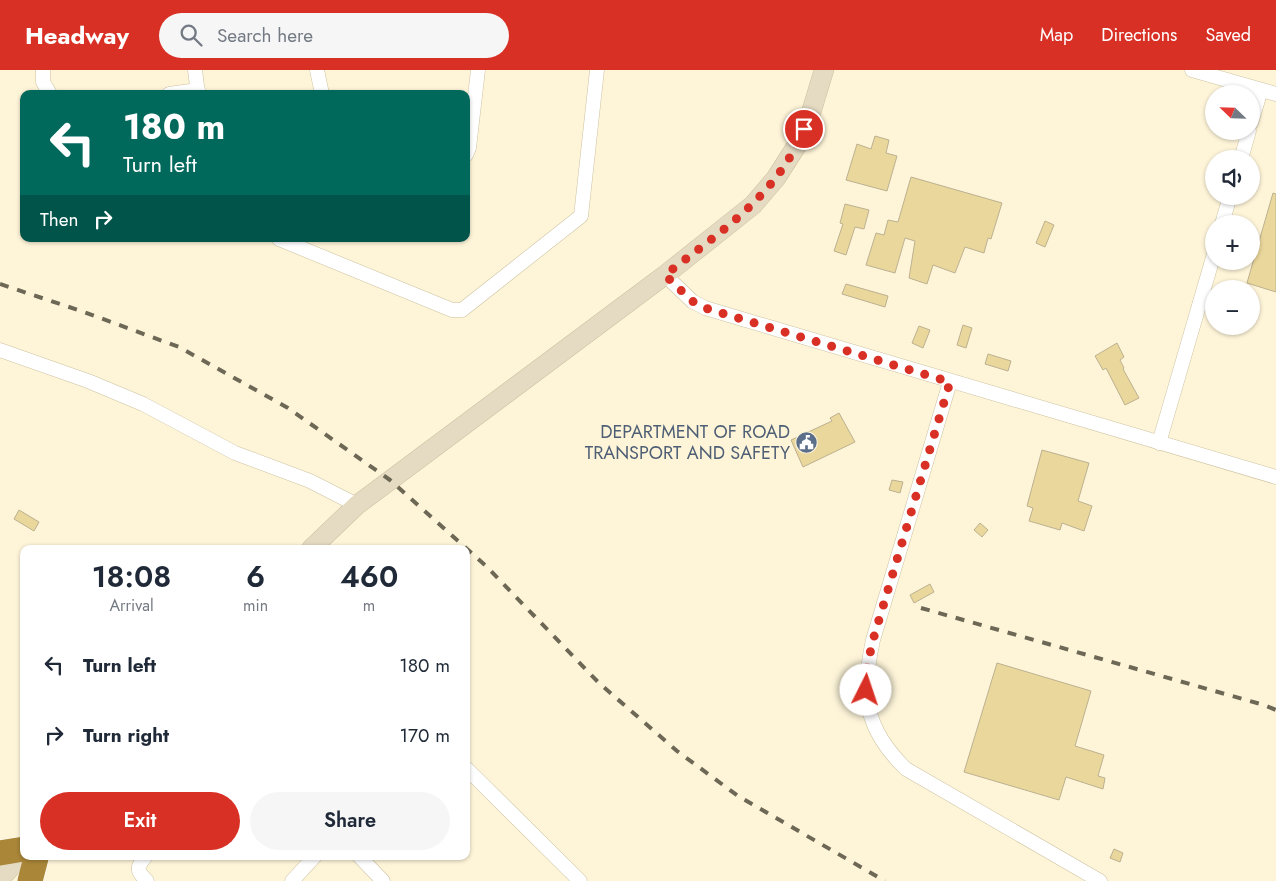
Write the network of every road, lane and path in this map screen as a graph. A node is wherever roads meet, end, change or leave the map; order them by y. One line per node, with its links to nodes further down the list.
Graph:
1 (43, 70): 8 (street)
2 (195, 70): 9 (street)
3 (317, 70): 10 (street)
4 (478, 70): 14 (street)
5 (596, 70): 15 (street)
6 (824, 70): 17 (street)
7 (1192, 70): 11 (street)
8 (48, 90)
9 (198, 90)
10 (321, 90)
11 (1261, 90): 12 (street); 13 (street)
12 (1260, 93)
13 (1276, 94)
14 (470, 139)
15 (288, 242)
16 (1209, 270): 20 (street)
17 (665, 275): 19 (street); 22 (street)
18 (0, 350): 22 (street)
19 (950, 382): 20 (street); 38 (street)
20 (1159, 443): 21 (street)
21 (1276, 477)
22 (357, 505): 23 (street)
23 (315, 545)
24 (470, 772): 37 (street)
25 (0, 853): 26 (highway)
26 (20, 857)
27 (29, 860): 32 (street)
28 (29, 860): 33 (street)
29 (143, 860): 34 (street)
30 (311, 860): 35 (street)
31 (363, 860): 36 (street)
32 (0, 880)
33 (15, 881)
34 (147, 881)
35 (292, 881)
36 (383, 881)
37 (580, 881)
38 (1100, 881)

